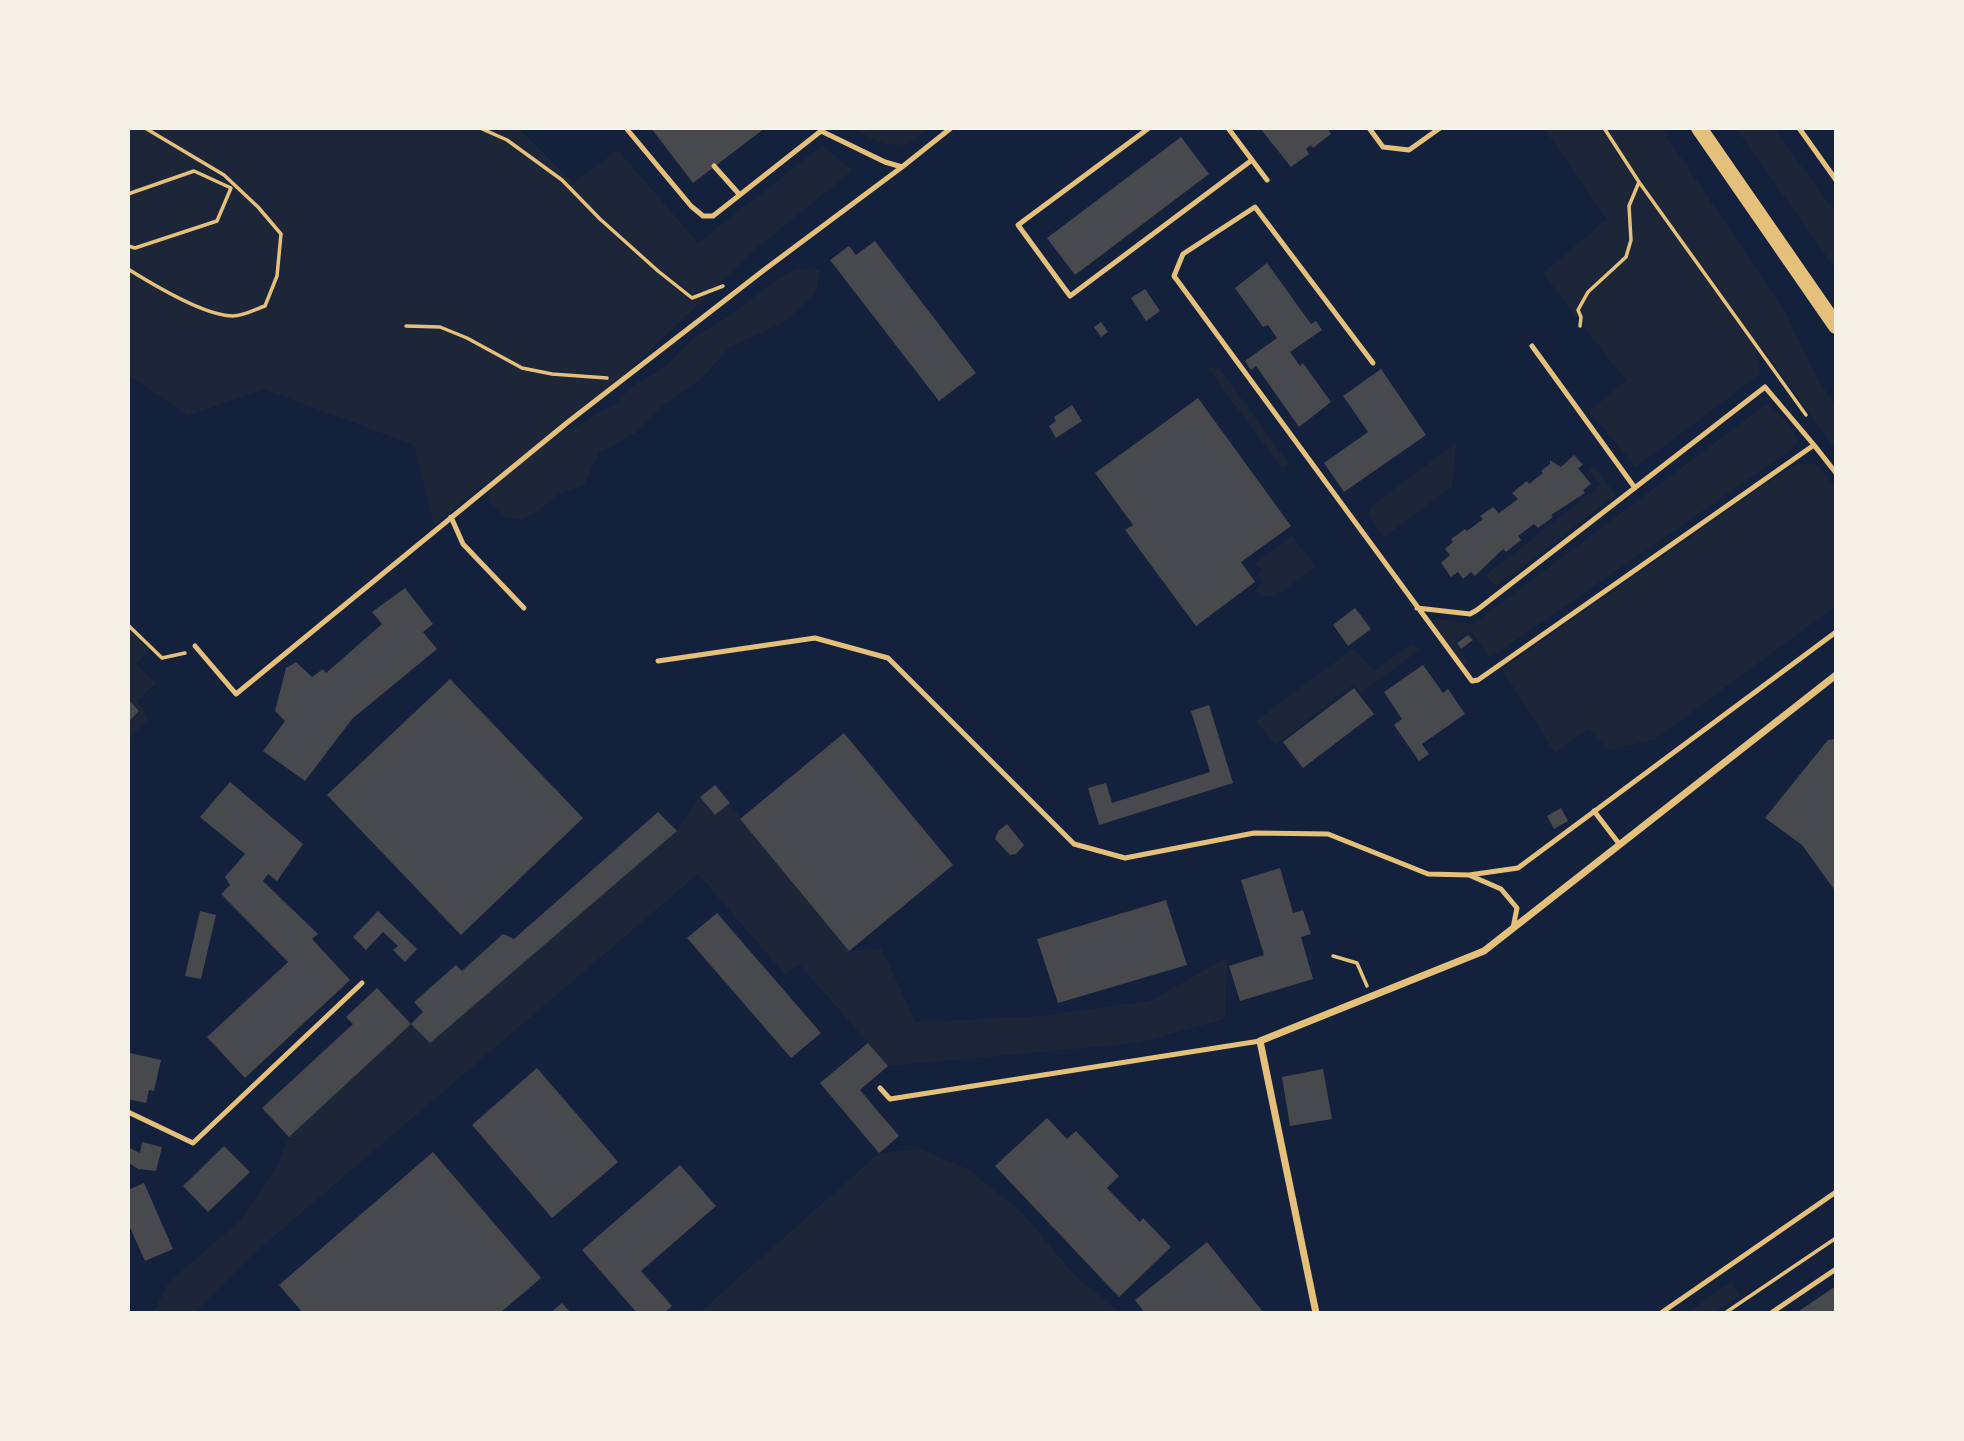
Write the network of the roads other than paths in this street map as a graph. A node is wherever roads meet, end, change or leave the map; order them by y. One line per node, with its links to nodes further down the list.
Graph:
1 (626, 128): 15 (lane)
2 (951, 128): 12 (lane)
3 (1149, 128): 10 (lane)
4 (1228, 128): 10 (lane)
5 (1369, 128): 6 (lane)
6 (1440, 128)
7 (1699, 128): 16 (main road)
8 (1798, 128): 14 (lane)
9 (819, 129): 12 (lane); 15 (lane)
10 (1252, 160): 13 (lane)
11 (714, 166): 15 (lane)
12 (902, 167): 22 (lane)
13 (1267, 180)
14 (1836, 180)
15 (739, 194)
16 (1836, 326)
17 (1532, 346): 21 (lane)
18 (1373, 363): 24 (lane)
19 (1814, 445): 20 (lane); 21 (lane); 24 (lane)
20 (1836, 474)
21 (1635, 488): 24 (lane)
22 (452, 517): 23 (lane); 26 (lane)
23 (524, 608)
24 (1418, 608)
25 (1836, 632): 29 (lane)
26 (197, 648)
27 (658, 661): 31 (lane)
28 (1836, 675): 30 (street)
29 (1594, 811): 30 (lane); 31 (lane)
30 (1620, 845): 32 (street)
31 (1469, 875): 32 (lane)
32 (1513, 928): 34 (street)
33 (362, 983): 36 (lane)
34 (1260, 1041): 35 (lane); 39 (street)
35 (880, 1087)
36 (128, 1112)
37 (1836, 1192): 40 (lane)
38 (1836, 1269): 41 (lane)
39 (1316, 1313)
40 (1661, 1313)
41 (1771, 1313)

